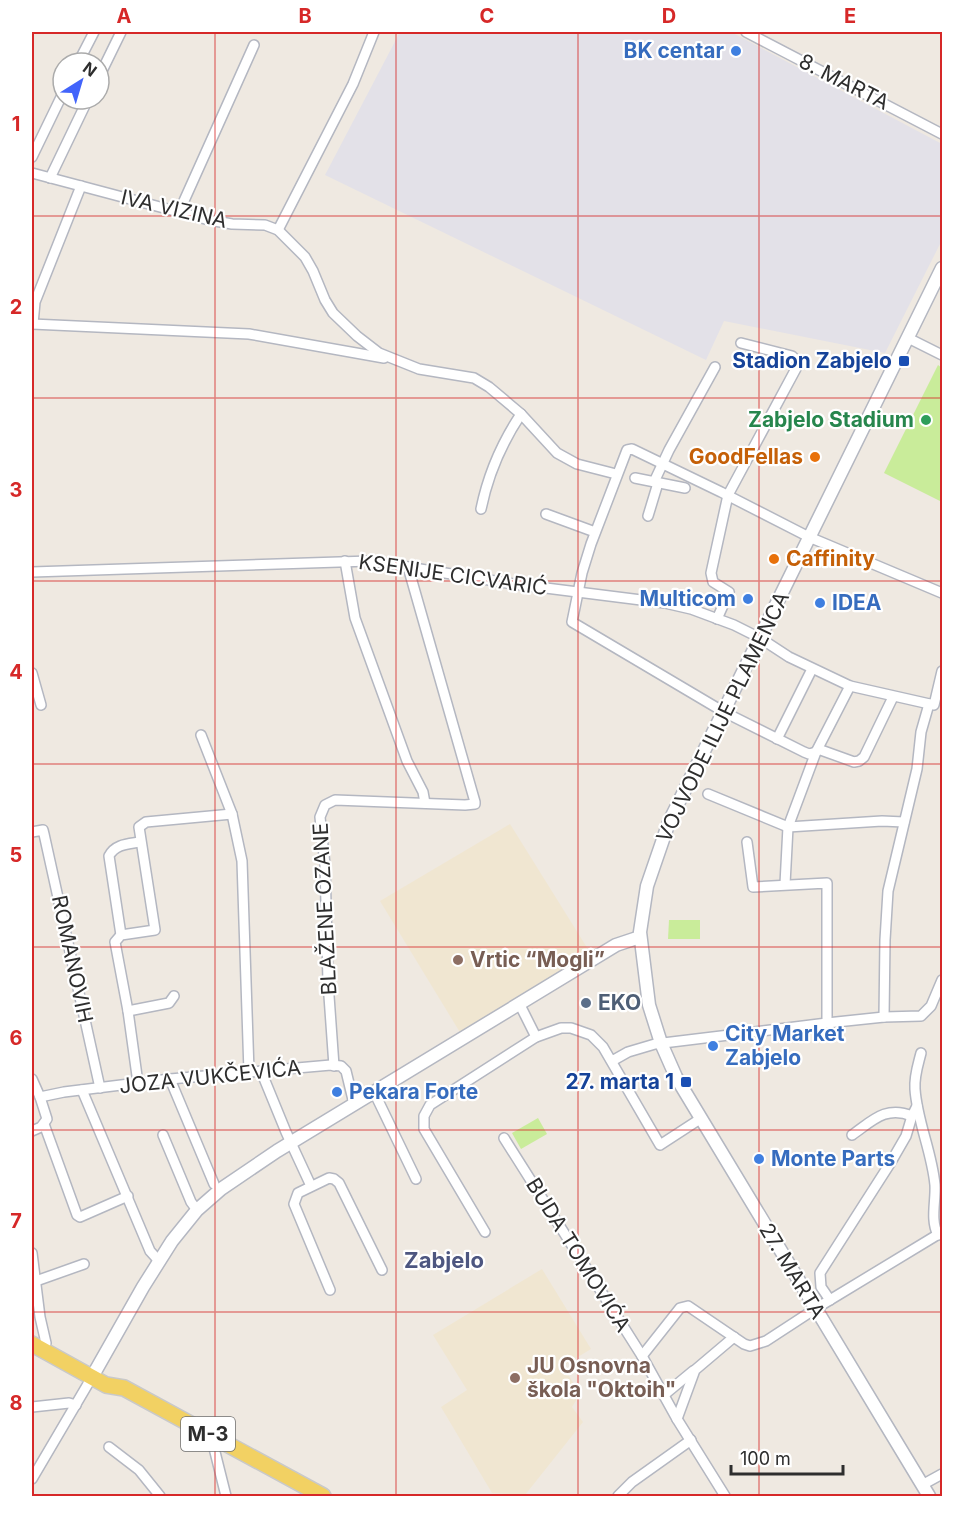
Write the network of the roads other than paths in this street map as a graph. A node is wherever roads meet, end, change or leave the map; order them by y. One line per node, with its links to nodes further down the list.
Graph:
1 (94, 32): 6 (street)
2 (121, 32): 7 (street)
3 (375, 32): 16 (street)
4 (746, 32): 10 (street, 8. MARTA)
5 (254, 45): 15 (street)
6 (84, 51)
7 (111, 52)
8 (54, 111): 11 (street)
9 (82, 111): 13 (street)
10 (942, 134)
11 (32, 157)
12 (32, 172): 13 (street, IVA VIZINA)
13 (50, 178): 14 (street, IVA VIZINA)
14 (81, 186): 15 (street, IVA VIZINA); 18 (street)
15 (179, 212): 16 (street, IVA VIZINA)
16 (278, 230): 22 (street)
17 (942, 267): 19 (street, VOJVODE ILIJE PLAMENCA)
18 (32, 324): 22 (street)
19 (908, 338): 21 (street); 35 (street, VOJVODE ILIJE PLAMENCA)
20 (741, 343): 30 (street)
21 (942, 355)
22 (395, 360): 24 (street)
23 (715, 367): 25 (street)
24 (521, 414): 26 (street); 31 (street)
25 (662, 464): 26 (street); 28 (street); 30 (street)
26 (616, 474): 34 (street)
27 (635, 478): 28 (street)
28 (656, 482): 29 (street); 33 (street)
29 (685, 488)
30 (728, 495): 35 (street); 41 (street)
31 (481, 509)
32 (546, 514): 34 (street)
33 (648, 516)
34 (595, 532): 39 (street)
35 (809, 537): 40 (street); 42 (street, VOJVODE ILIJE PLAMENCA)
36 (345, 561): 37 (street, KSENIJE CICVARIĆ); 38 (street, KSENIJE CICVARIĆ); 55 (street)
37 (408, 567): 39 (street, KSENIJE CICVARIĆ); 55 (street, BLAŽENE OZANE)
38 (32, 572)
39 (578, 593): 41 (street, KSENIJE CICVARIĆ); 50 (street)
40 (942, 593)
41 (717, 619): 42 (street, KSENIJE CICVARIĆ)
42 (760, 638): 43 (street, KSENIJE CICVARIĆ); 50 (street, VOJVODE ILIJE PLAMENCA)
43 (812, 669): 46 (street); 52 (street)
44 (942, 671): 49 (street)
45 (32, 673): 48 (street)
46 (850, 686): 47 (street); 53 (street)
47 (893, 697): 49 (street); 53 (street)
48 (41, 705)
49 (932, 705): 57 (street)
50 (724, 712): 52 (street); 64 (street, VOJVODE ILIJE PLAMENCA)
51 (201, 735): 56 (street)
52 (777, 739): 53 (street)
53 (817, 751): 58 (street)
54 (708, 794): 58 (street)
55 (425, 804): 75 (street, BLAŽENE OZANE)
56 (232, 814): 60 (street); 77 (street)
57 (904, 822): 58 (street); 69 (street)
58 (788, 827): 62 (street)
59 (32, 832): 81 (street, ROMANOVIH)
60 (140, 842): 63 (street); 63 (street)
61 (747, 842): 62 (street)
62 (785, 884): 70 (street)
63 (121, 935): 68 (street)
64 (641, 943): 67 (street); 72 (street, 27. MARTA)
65 (942, 980): 69 (street)
66 (174, 996): 68 (street)
67 (520, 1005): 71 (street); 83 (street)
68 (128, 1011): 80 (street)
69 (884, 1017): 70 (street)
70 (827, 1023): 72 (street)
71 (536, 1037): 74 (street); 102 (street)
72 (661, 1043): 74 (street); 88 (street, 27. MARTA)
73 (921, 1053): 86 (street)
74 (612, 1061): 88 (street)
75 (334, 1066): 76 (street, JOZA VUKČEVIĆA); 85 (street)
76 (261, 1071): 77 (street, JOZA VUKČEVIĆA); 96 (street)
77 (249, 1072): 78 (street, JOZA VUKČEVIĆA)
78 (170, 1078): 80 (street, JOZA VUKČEVIĆA); 98 (street)
79 (32, 1079): 84 (street)
80 (138, 1083): 81 (street, JOZA VUKČEVIĆA)
81 (100, 1088): 82 (street, JOZA VUKČEVIĆA)
82 (82, 1090): 84 (street, JOZA VUKČEVIĆA); 100 (street)
83 (374, 1092): 85 (street); 97 (street)
84 (40, 1098): 89 (street)
85 (354, 1104): 96 (street)
86 (917, 1106): 87 (street); 95 (street)
87 (912, 1116): 92 (street); 93 (street)
88 (700, 1119): 111 (street, 27. MARTA)
89 (44, 1124): 90 (street); 100 (street)
90 (32, 1131)
91 (163, 1135): 101 (street)
92 (852, 1135)
93 (906, 1136): 95 (street); 110 (street)
94 (504, 1138): 114 (street, BUDA TOMOVIĆA)
95 (926, 1138): 103 (street)
96 (291, 1142): 99 (street); 101 (street)
97 (416, 1179)
98 (214, 1184)
99 (311, 1186): 107 (street); 109 (street)
100 (128, 1196): 105 (street)
101 (197, 1210): 105 (street)
102 (485, 1232)
103 (940, 1234): 110 (street)
104 (32, 1253): 108 (street)
105 (159, 1261): 116 (street)
106 (84, 1264): 108 (street)
107 (382, 1270)
108 (36, 1281): 113 (street)
109 (330, 1290)
110 (830, 1300): 111 (street)
111 (815, 1309): 112 (street); 126 (street, 27. MARTA)
112 (734, 1337): 114 (street); 115 (street)
113 (38, 1347): 116 (main road, M-3)
114 (642, 1356): 117 (street, BUDA TOMOVIĆA)
115 (695, 1370): 117 (street); 120 (street)
116 (92, 1377): 118 (street); 121 (main road, M-3)
117 (664, 1395): 120 (street, BUDA TOMOVIĆA)
118 (76, 1405): 119 (street); 125 (street)
119 (32, 1407)
120 (677, 1419): 122 (street, BUDA TOMOVIĆA)
121 (211, 1436): 128 (street); 129 (main road, M-3)
122 (691, 1440): 130 (street); 131 (street, BUDA TOMOVIĆA)
123 (109, 1447): 127 (street)
124 (942, 1474): 126 (street)
125 (32, 1479)
126 (922, 1485): 132 (street, 27. MARTA)
127 (160, 1497)
128 (226, 1497)
129 (323, 1497)
130 (618, 1497)
131 (725, 1497)
132 (929, 1497)

